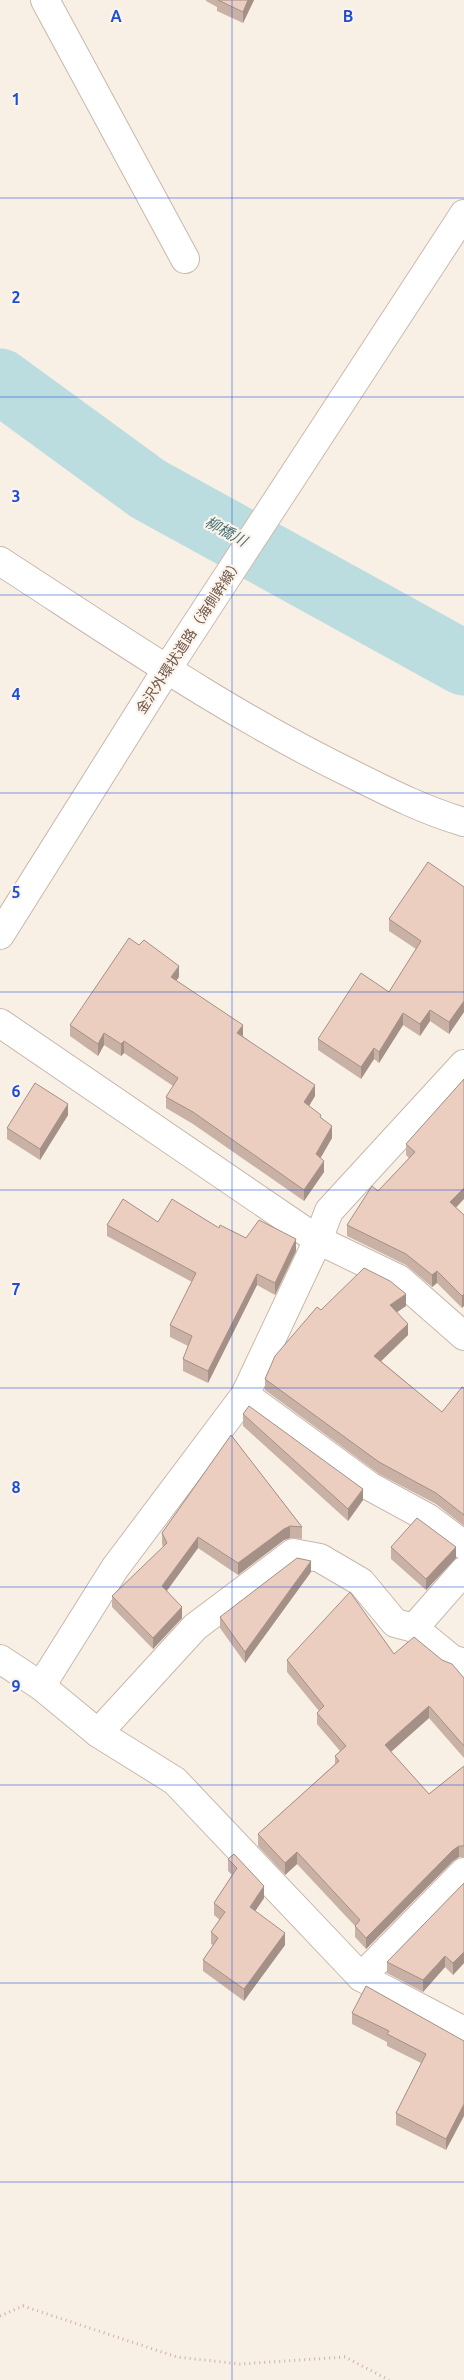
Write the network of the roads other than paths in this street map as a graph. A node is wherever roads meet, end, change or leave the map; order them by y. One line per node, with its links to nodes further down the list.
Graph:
1 (45, 0): 3 (street)
2 (464, 214): 5 (street, 金沢外環状道路（海側幹線）)
3 (186, 259)
4 (0, 561): 5 (street)
5 (168, 668): 6 (street); 7 (street, 金沢外環状道路（海側幹線）)
6 (464, 822)
7 (0, 935)
8 (0, 1024): 10 (street)
9 (464, 1064): 10 (street)
10 (318, 1240): 11 (street); 12 (street)
11 (464, 1336)
12 (245, 1395): 13 (street); 18 (street)
13 (464, 1545)
14 (464, 1572): 15 (street)
15 (414, 1628): 17 (street); 19 (street)
16 (0, 1659): 18 (street)
17 (464, 1663)
18 (41, 1686): 19 (street)
19 (98, 1733): 21 (street)
20 (464, 1872): 21 (street)
21 (361, 1977): 22 (street)
22 (464, 2031)

